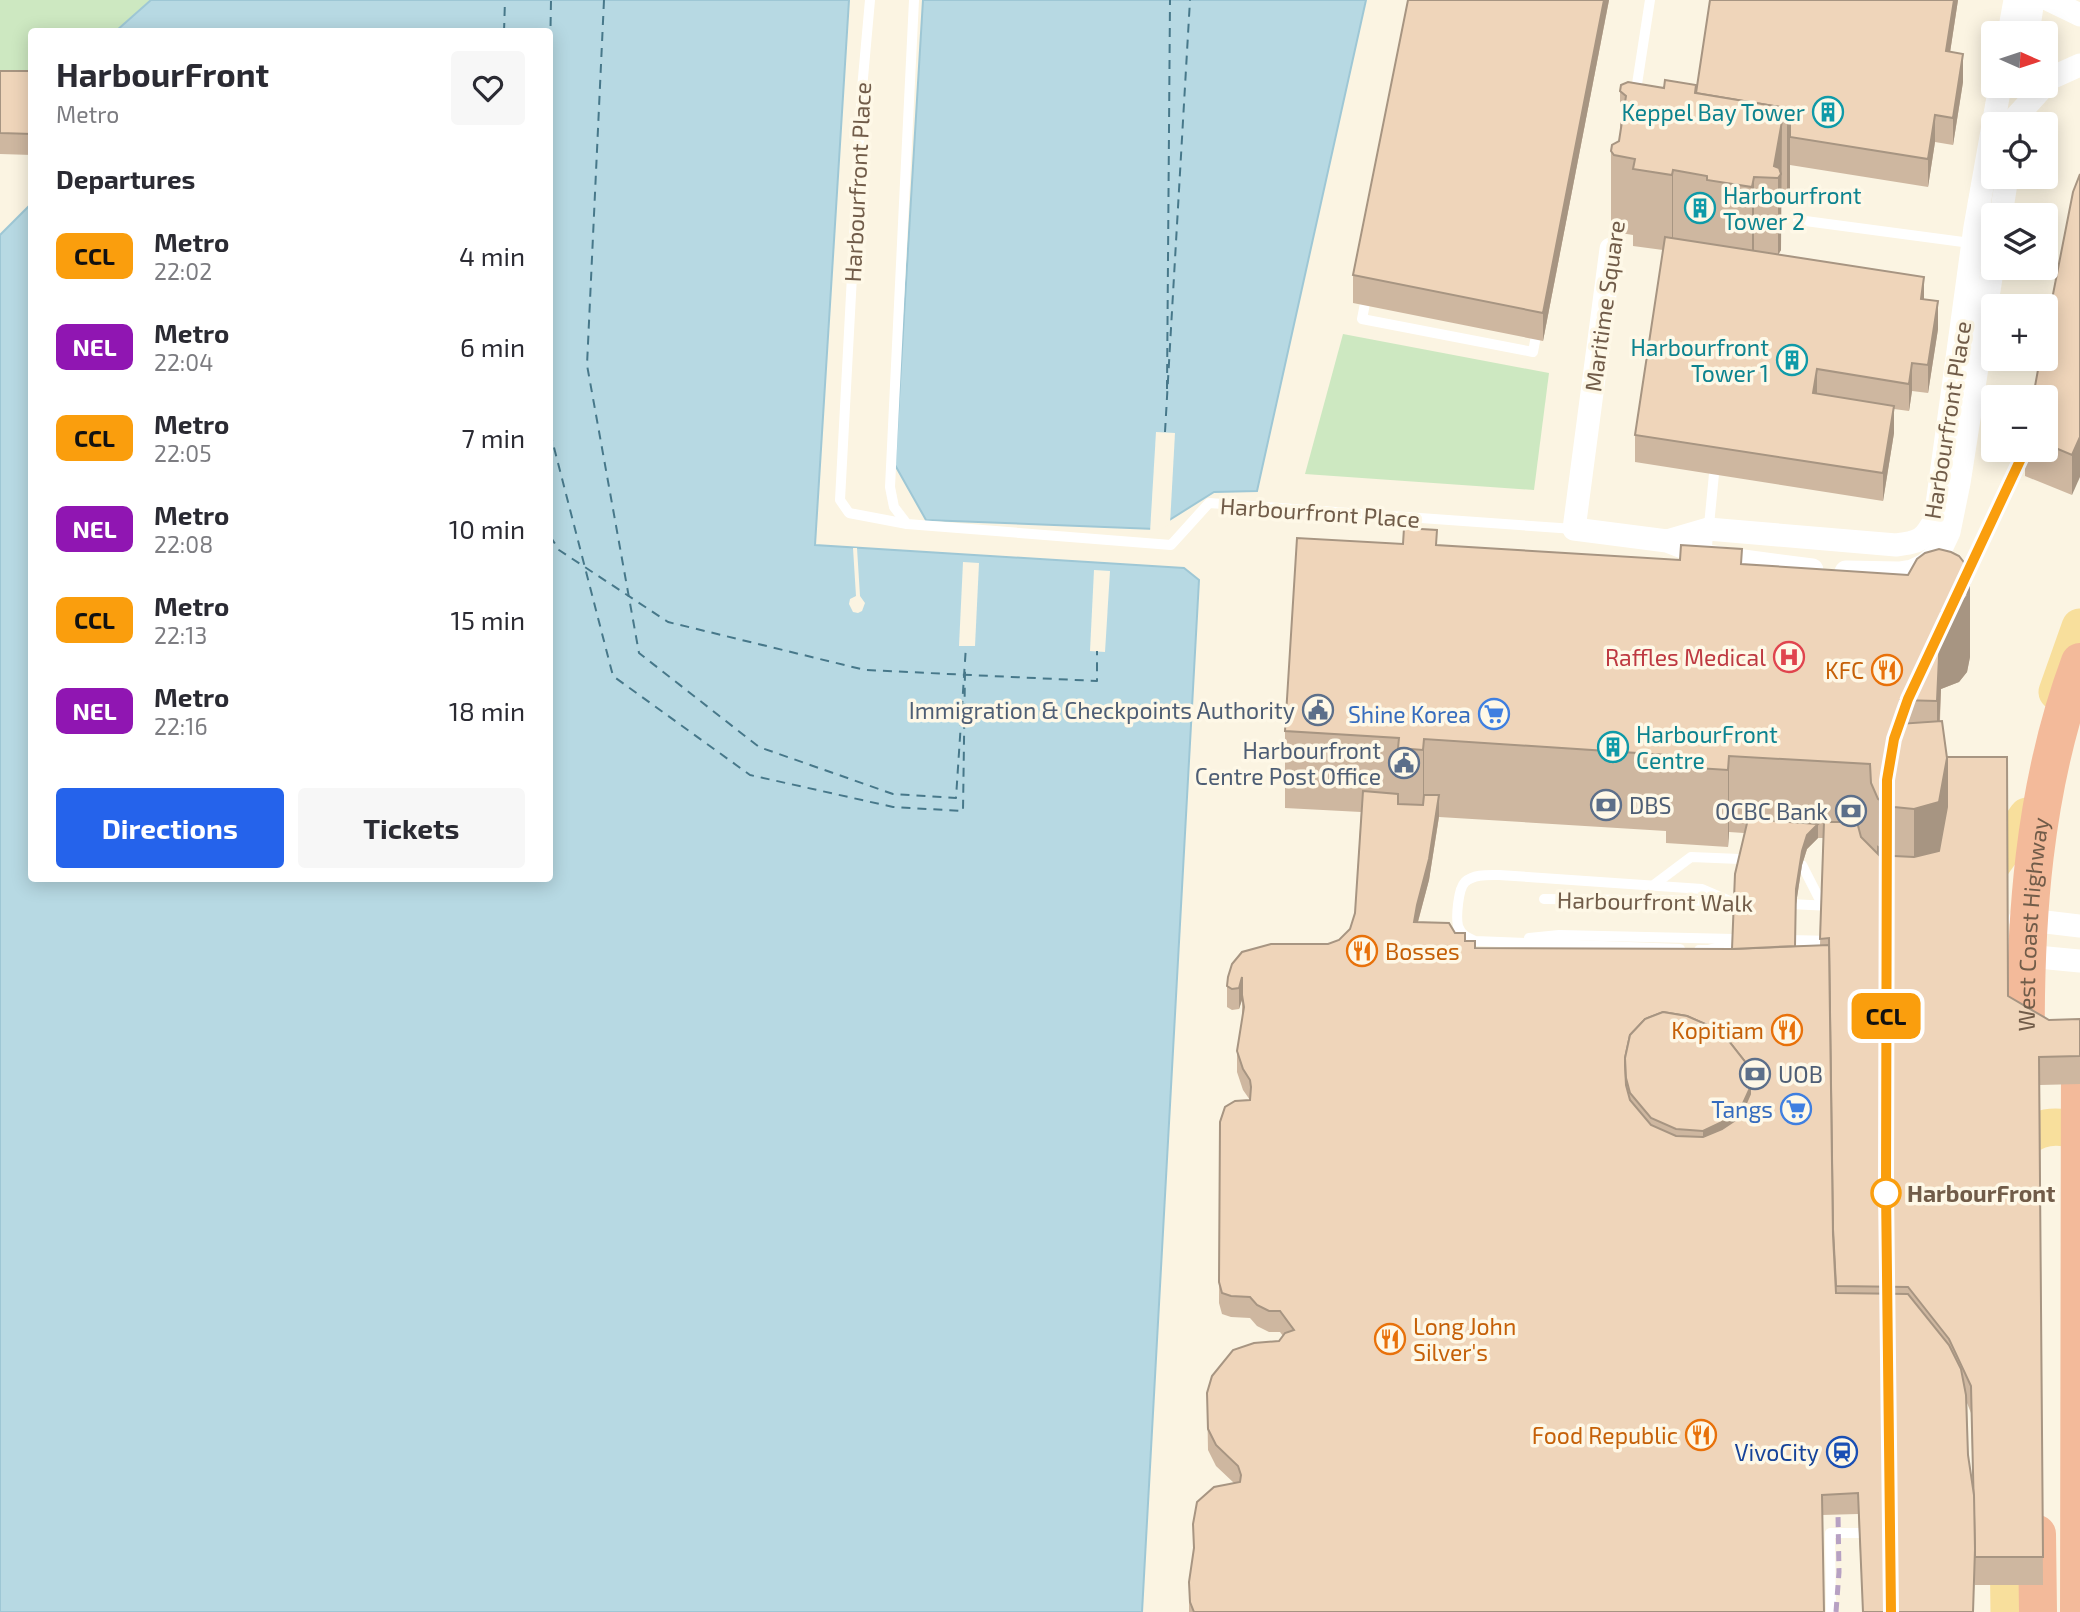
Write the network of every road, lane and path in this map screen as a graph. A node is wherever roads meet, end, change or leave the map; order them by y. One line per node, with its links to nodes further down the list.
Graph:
1 (870, 0): 23 (lane, Harbourfront Place)
2 (914, 0): 23 (lane, Harbourfront Place)
3 (1650, 0): 12 (lane)
4 (2015, 0): 8 (street)
5 (2033, 0): 9 (street)
6 (2049, 0): 7 (street)
7 (2080, 15)
8 (2011, 21)
9 (2030, 21)
10 (1999, 98): 14 (street, Harbourfront Place)
11 (2034, 98): 13 (street)
12 (1633, 111)
13 (2023, 112)
14 (1987, 203)
15 (1798, 220): 17 (lane)
16 (1612, 243): 24 (street, Maritime Square)
17 (1981, 245)
18 (1981, 256): 25 (street, Harbourfront Place)
19 (1991, 280): 27 (street, Harbourfront Place)
20 (1369, 283): 21 (lane)
21 (1539, 316)
22 (1714, 474): 25 (lane)
23 (907, 524): 24 (lane, Harbourfront Place)
24 (1574, 529): 26 (street, Harbourfront Place)
25 (1708, 529): 26 (street, Harbourfront Place); 27 (lane)
26 (1667, 541): 27 (street, Harbourfront Place)
27 (1706, 556)
28 (2080, 627): 30 (main road)
29 (2080, 662): 48 (highway, West Coast Highway)
30 (2028, 816): 35 (main road); 38 (main road)
31 (1740, 859): 33 (lane)
32 (1802, 865): 39 (lane)
33 (1655, 884): 34 (lane, Harbourfront Walk); 44 (lane, Harbourfront Walk)
34 (1544, 899)
35 (1945, 902)
36 (1789, 904): 39 (lane)
37 (1845, 907): 39 (lane)
38 (2011, 918): 40 (street); 43 (main road)
39 (1830, 920): 41 (lane); 42 (lane)
40 (2080, 926)
41 (1788, 940)
42 (1844, 942)
43 (2008, 954): 45 (street); 48 (main road)
44 (1512, 958)
45 (2080, 961)
46 (2080, 1060): 54 (highway)
47 (2080, 1132): 48 (main road)
48 (2011, 1140)
49 (2022, 1503): 51 (main road); 53 (highway)
50 (1859, 1534): 52 (lane)
51 (2003, 1609)
52 (1831, 1612)
53 (2038, 1612)
54 (2079, 1612)

